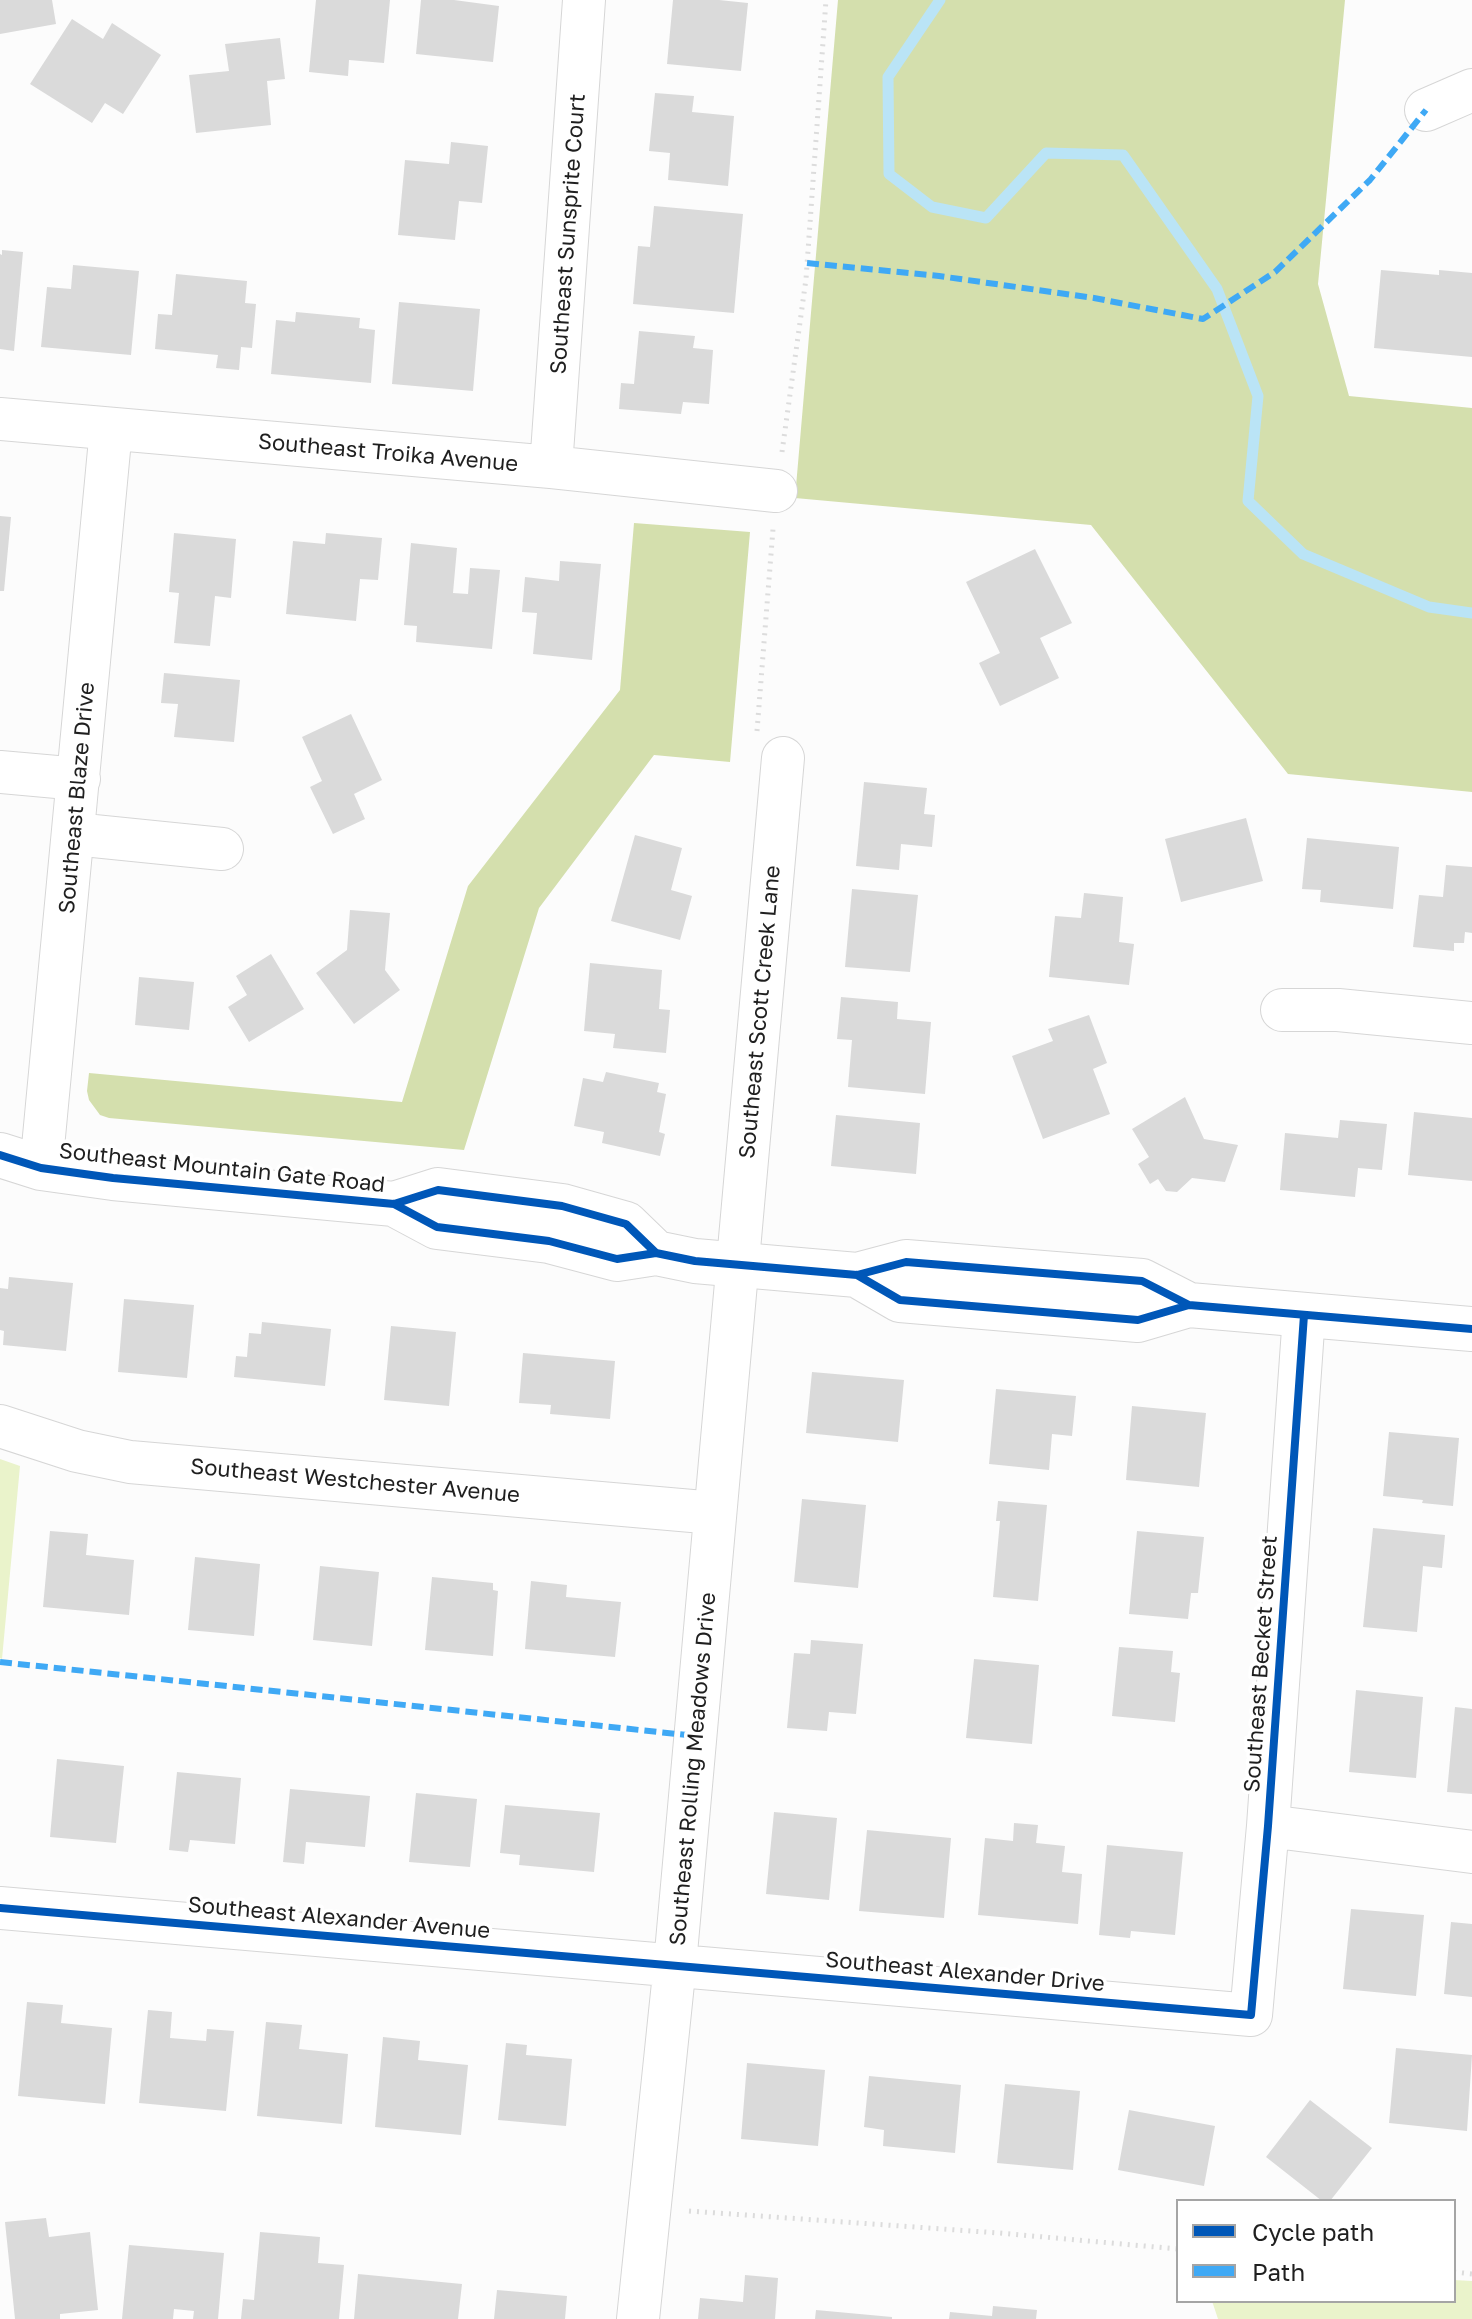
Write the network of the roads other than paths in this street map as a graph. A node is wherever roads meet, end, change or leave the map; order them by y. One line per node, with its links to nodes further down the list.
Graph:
1 (584, 0): 6 (street, Southeast Sunsprite Court)
2 (1472, 90): 3 (street)
3 (1426, 110)
4 (0, 419): 5 (street, Southeast Troika Avenue)
5 (111, 429): 6 (street, Southeast Troika Avenue); 10 (street, Southeast Blaze Drive)
6 (551, 467): 7 (street, Southeast Troika Avenue)
7 (776, 491)
8 (769, 749): 17 (street, Southeast Scott Creek Lane)
9 (0, 772): 10 (street)
10 (79, 779): 11 (street, Southeast Blaze Drive)
11 (74, 834): 12 (street); 16 (street, Southeast Blaze Drive)
12 (222, 849)
13 (1282, 1010): 14 (street)
14 (1472, 1023)
15 (0, 1155): 16 (street, Southeast Mountain Gate Road)
16 (41, 1168): 17 (street, Southeast Mountain Gate Road)
17 (737, 1265): 18 (street, Southeast Mountain Gate Road); 21 (street, Southeast Rolling Meadows Drive)
18 (1304, 1315): 19 (street, Southeast Mountain Gate Road); 22 (street, Southeast Becket Street)
19 (1472, 1329)
20 (0, 1426): 21 (street, Southeast Westchester Avenue)
21 (715, 1513): 25 (street, Southeast Rolling Meadows Drive)
22 (1268, 1826): 23 (street); 26 (street, Southeast Becket Street)
23 (1472, 1852)
24 (0, 1908): 25 (street, Southeast Alexander Avenue)
25 (675, 1964): 26 (street, Southeast Alexander Drive); 27 (street, Southeast Rolling Meadows Drive)
26 (1251, 2015)
27 (638, 2319)

